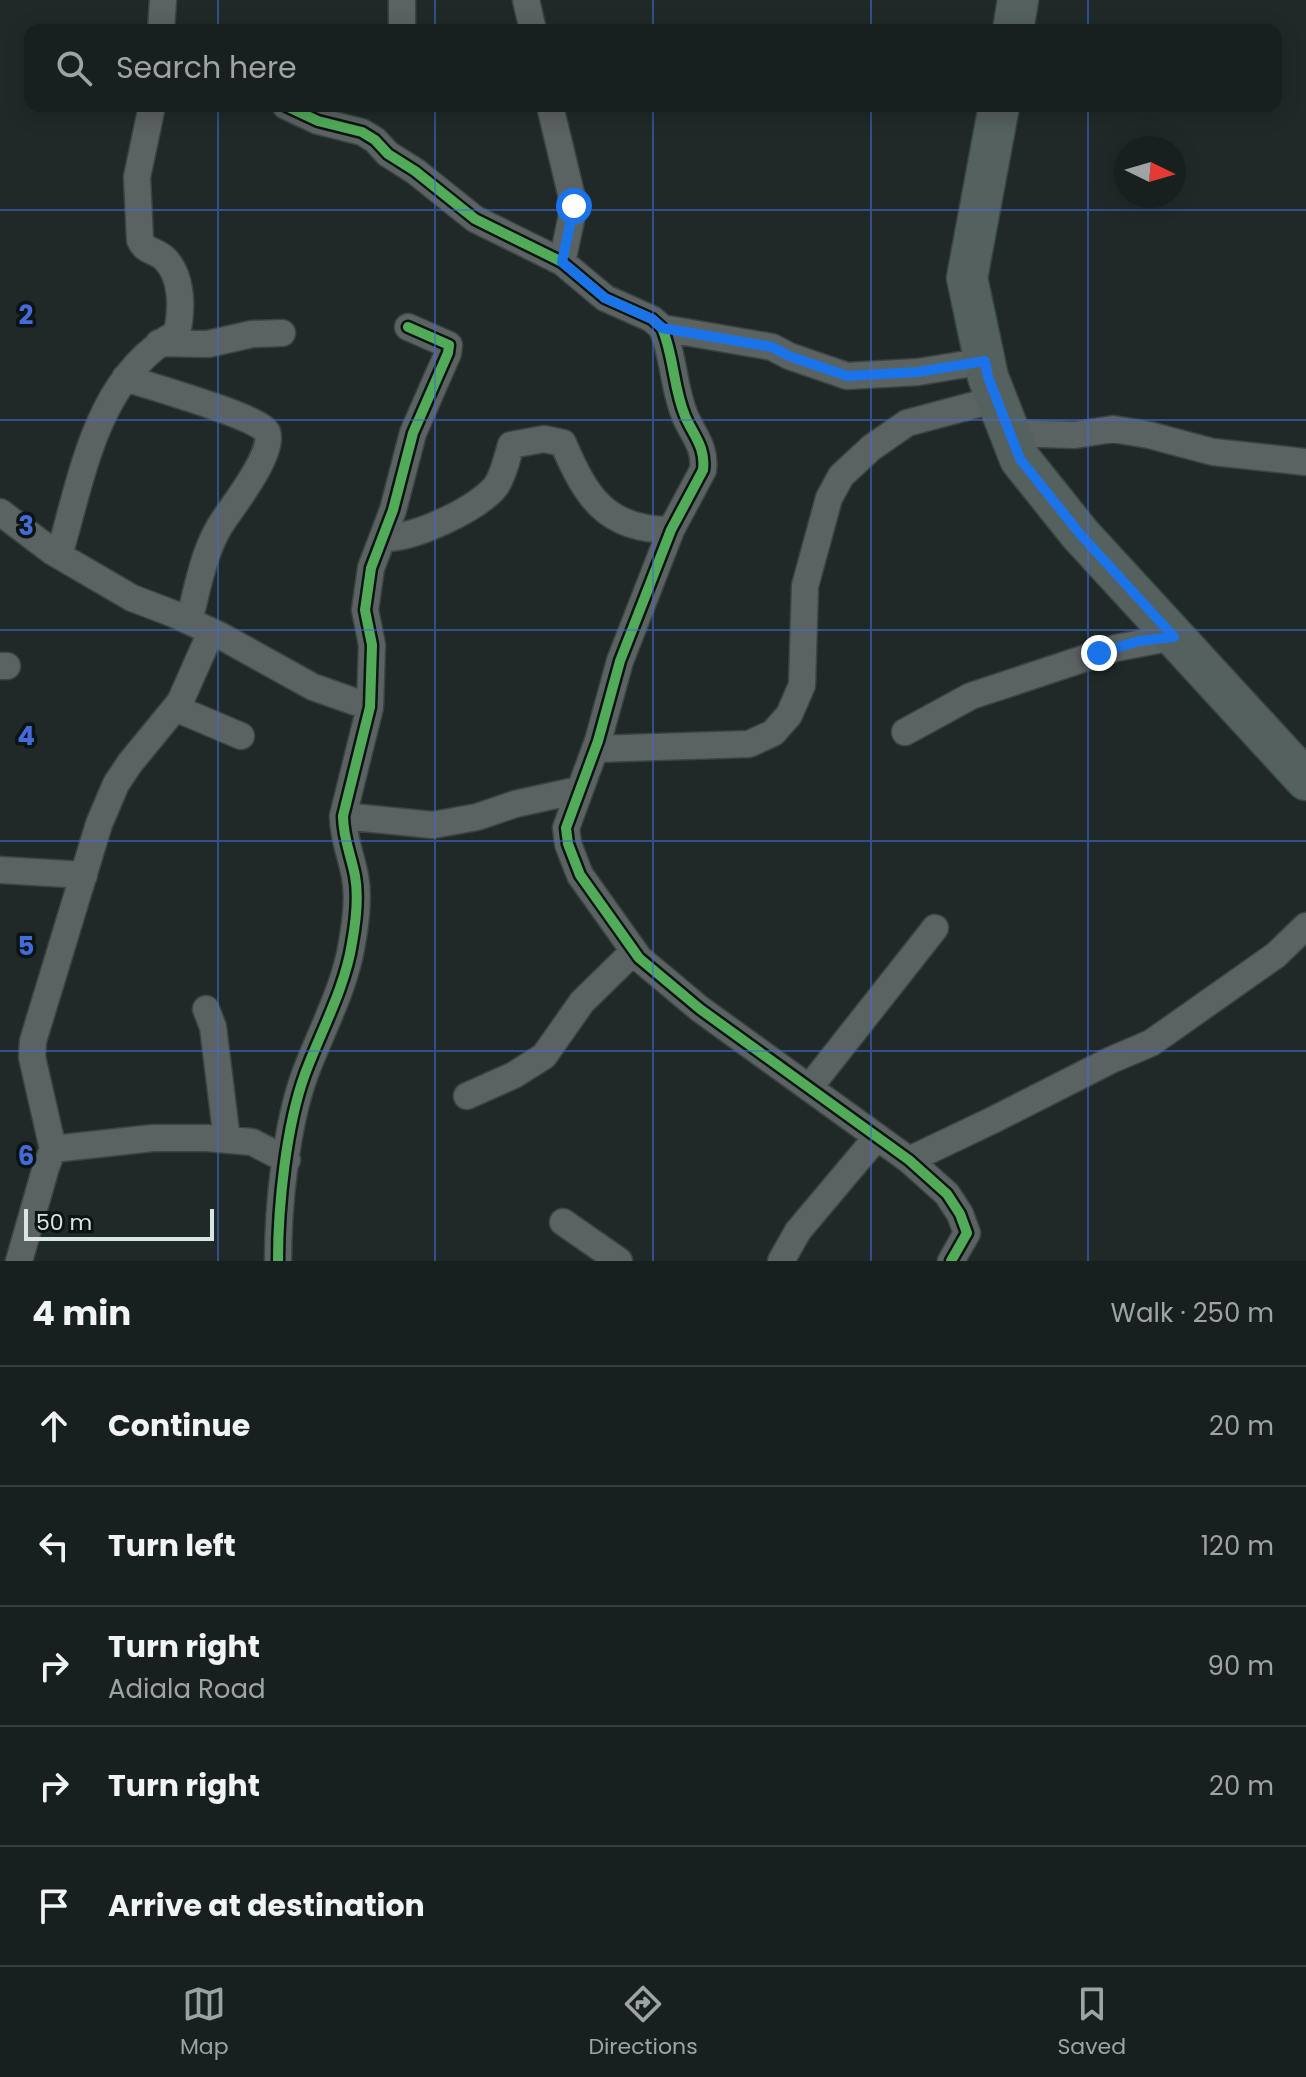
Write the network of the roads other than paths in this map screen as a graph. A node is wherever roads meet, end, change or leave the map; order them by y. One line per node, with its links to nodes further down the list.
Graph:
1 (163, 0): 5 (street)
2 (402, 0): 6 (street)
3 (526, 0): 7 (street)
4 (1018, 0): 8 (main road)
5 (161, 24)
6 (402, 24)
7 (532, 24)
8 (1014, 24)
9 (151, 112): 17 (street)
10 (302, 112): 13 (street)
11 (551, 112): 13 (street)
12 (998, 112): 18 (main road)
13 (562, 262): 15 (street)
14 (408, 327): 24 (street)
15 (662, 328): 18 (street); 23 (street)
16 (282, 333): 17 (street)
17 (159, 343): 19 (street)
18 (985, 361): 20 (main road)
19 (125, 378): 25 (street); 26 (street)
20 (1004, 416): 21 (street); 27 (main road); 32 (street)
21 (1306, 462)
22 (0, 512): 25 (street)
23 (671, 530): 24 (street); 32 (street)
24 (384, 538): 28 (street)
25 (59, 555): 26 (street)
26 (200, 627): 28 (street); 29 (street)
27 (1174, 637): 30 (street); 33 (main road)
28 (370, 707): 35 (street)
29 (175, 708): 31 (street); 37 (street)
30 (905, 732)
31 (241, 736)
32 (595, 749): 34 (street)
33 (1306, 780)
34 (579, 790): 35 (street); 40 (street)
35 (343, 816): 47 (street)
36 (0, 870): 37 (street)
37 (84, 875): 46 (street)
38 (1306, 926): 48 (street)
39 (935, 928): 42 (street)
40 (634, 951): 42 (street); 43 (street)
41 (206, 1009): 45 (street)
42 (809, 1088): 44 (street)
43 (467, 1096)
44 (877, 1137): 48 (street); 53 (street)
45 (227, 1140): 46 (street); 47 (street)
46 (53, 1149): 50 (street)
47 (287, 1160): 51 (street)
48 (909, 1160): 54 (street)
49 (563, 1222): 52 (street)
50 (14, 1247)
51 (278, 1261)
52 (619, 1261)
53 (781, 1261)
54 (951, 1261)

